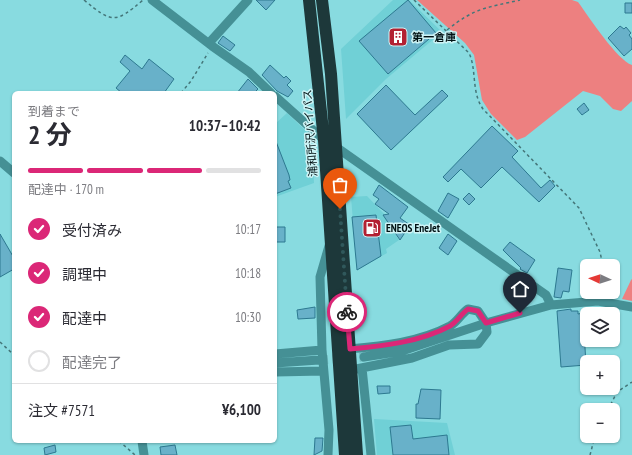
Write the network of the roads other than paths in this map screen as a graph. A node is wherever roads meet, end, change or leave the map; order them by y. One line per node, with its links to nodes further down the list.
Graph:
1 (152, 0): 5 (street)
2 (248, 0): 5 (street)
3 (309, 0): 8 (highway, 浦和所沢バイパス)
4 (322, 0): 9 (highway)
5 (210, 45): 6 (street)
6 (270, 91)
7 (277, 98): 8 (street)
8 (324, 140): 12 (highway, 浦和所沢バイパス)
9 (336, 147): 13 (street); 17 (highway)
10 (0, 161): 11 (street)
11 (12, 171)
12 (331, 241): 15 (highway, 浦和所沢バイパス); 18 (street)
13 (551, 305): 14 (street); 16 (street)
14 (632, 308)
15 (335, 310): 29 (highway); 30 (highway, 浦和所沢バイパス)
16 (486, 323): 17 (street); 20 (street); 25 (street)
17 (350, 349): 25 (highway)
18 (322, 350): 19 (street); 23 (street)
19 (277, 354)
20 (364, 357)
21 (319, 360): 22 (street)
22 (277, 363)
23 (323, 371): 24 (street); 28 (street)
24 (277, 372)
25 (355, 372): 31 (highway); 32 (highway); 33 (street)
26 (142, 443): 27 (street)
27 (144, 455)
28 (328, 455)
29 (338, 455)
30 (345, 455)
31 (357, 455)
32 (362, 455)
33 (371, 455)

